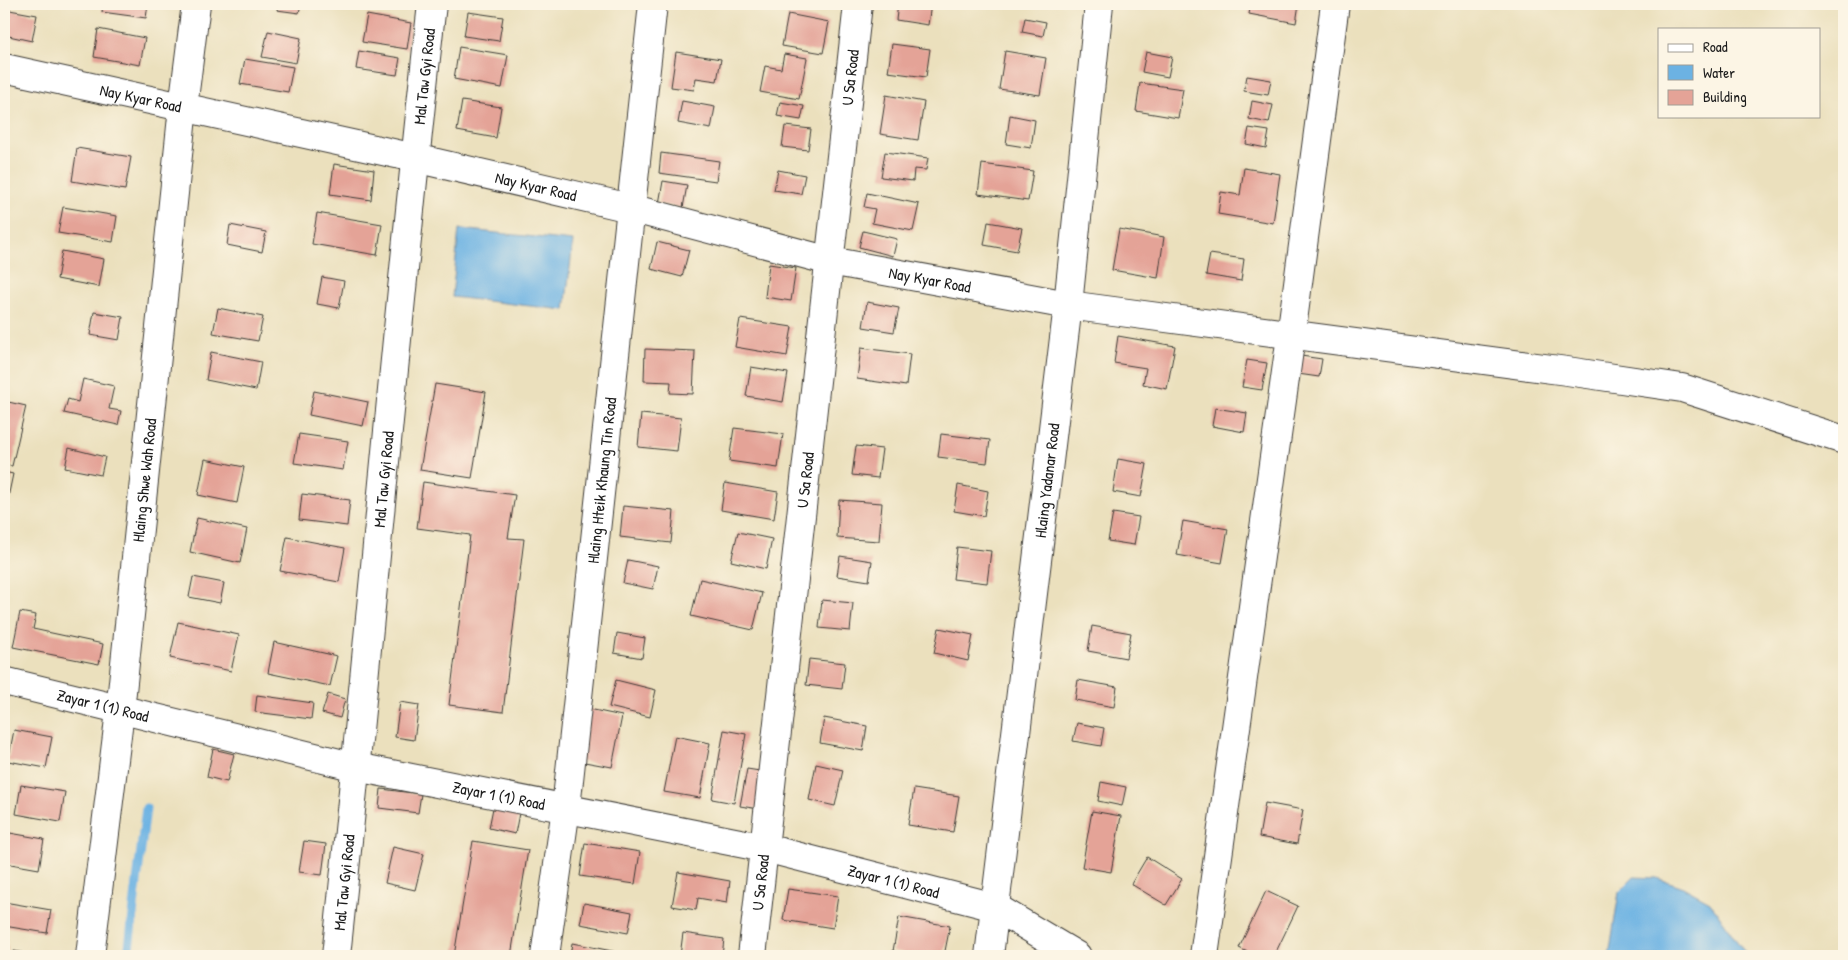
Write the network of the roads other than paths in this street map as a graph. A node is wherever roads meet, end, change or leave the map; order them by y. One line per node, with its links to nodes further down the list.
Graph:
1 (196, 4): 8 (street, Hlaing Shwe Wah Road)
2 (432, 4): 9 (street, Mal Taw Gyi Road)
3 (652, 4): 10 (street, Hlaing Hteik Khaung Tin Road)
4 (858, 4): 11 (street, U Sa Road)
5 (1099, 4): 12 (street, Hlaing Yadanar Road)
6 (1335, 4): 13 (street)
7 (4, 68): 8 (street, Nay Kyar Road)
8 (183, 107): 9 (street, Nay Kyar Road); 16 (street, Hlaing Shwe Wah Road)
9 (414, 158): 10 (street, Nay Kyar Road); 17 (street, Mal Taw Gyi Road)
10 (630, 208): 11 (street, Nay Kyar Road); 18 (street, Hlaing Hteik Khaung Tin Road)
11 (830, 260): 12 (street, Nay Kyar Road); 19 (street, U Sa Road)
12 (1068, 305): 13 (street, Nay Kyar Road); 20 (street, Hlaing Yadanar Road)
13 (1291, 336): 14 (street, Nay Kyar Road); 27 (street)
14 (1844, 440)
15 (4, 681): 16 (street, Zayar 1 (1) Road)
16 (120, 711): 17 (street, Zayar 1 (1) Road); 21 (street, Hlaing Shwe Wah Road)
17 (356, 767): 18 (street, Zayar 1 (1) Road); 22 (street, Mal Taw Gyi Road)
18 (566, 808): 19 (street, Zayar 1 (1) Road); 23 (street, Hlaing Hteik Khaung Tin Road)
19 (765, 848): 20 (street, Zayar 1 (1) Road); 24 (street, U Sa Road)
20 (995, 907): 25 (street, Hlaing Yadanar Road); 26 (street, Zayar 1 (1) Road)
21 (90, 956)
22 (336, 956)
23 (545, 956)
24 (752, 956)
25 (989, 956)
26 (1077, 956)
27 (1204, 956)

